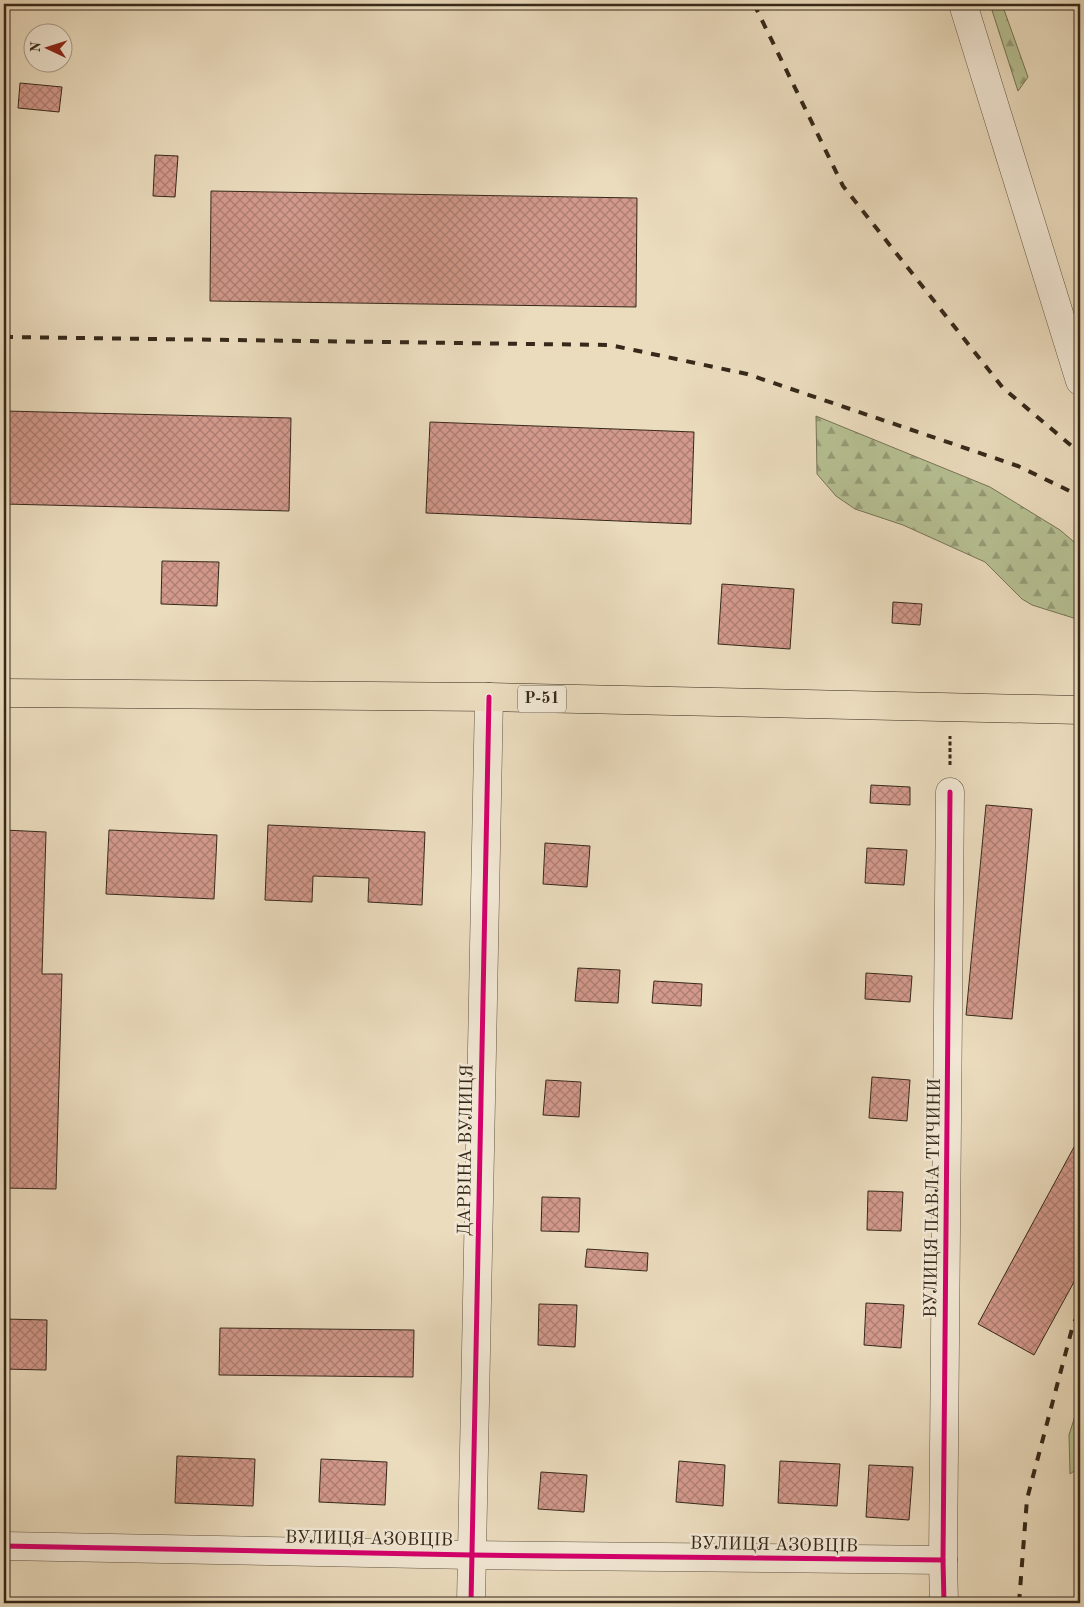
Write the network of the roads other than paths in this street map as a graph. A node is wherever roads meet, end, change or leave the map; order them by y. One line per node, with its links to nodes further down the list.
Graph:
1 (963, 4): 2 (street)
2 (1080, 381)
3 (4, 693): 4 (main road, Р-51)
4 (489, 697): 5 (main road, Р-51); 8 (street, ДАРВІНА ВУЛИЦЯ)
5 (1080, 710)
6 (950, 792): 9 (street, ВУЛИЦЯ ПАВЛА ТИЧИНИ)
7 (4, 1546): 8 (street, ВУЛИЦЯ АЗОВЦІВ)
8 (472, 1555): 9 (street, ВУЛИЦЯ АЗОВЦІВ); 10 (street, ДАРВІНА ВУЛИЦЯ)
9 (943, 1560): 11 (street, ВУЛИЦЯ ПАВЛА ТИЧИНИ)
10 (471, 1603)
11 (944, 1603)

